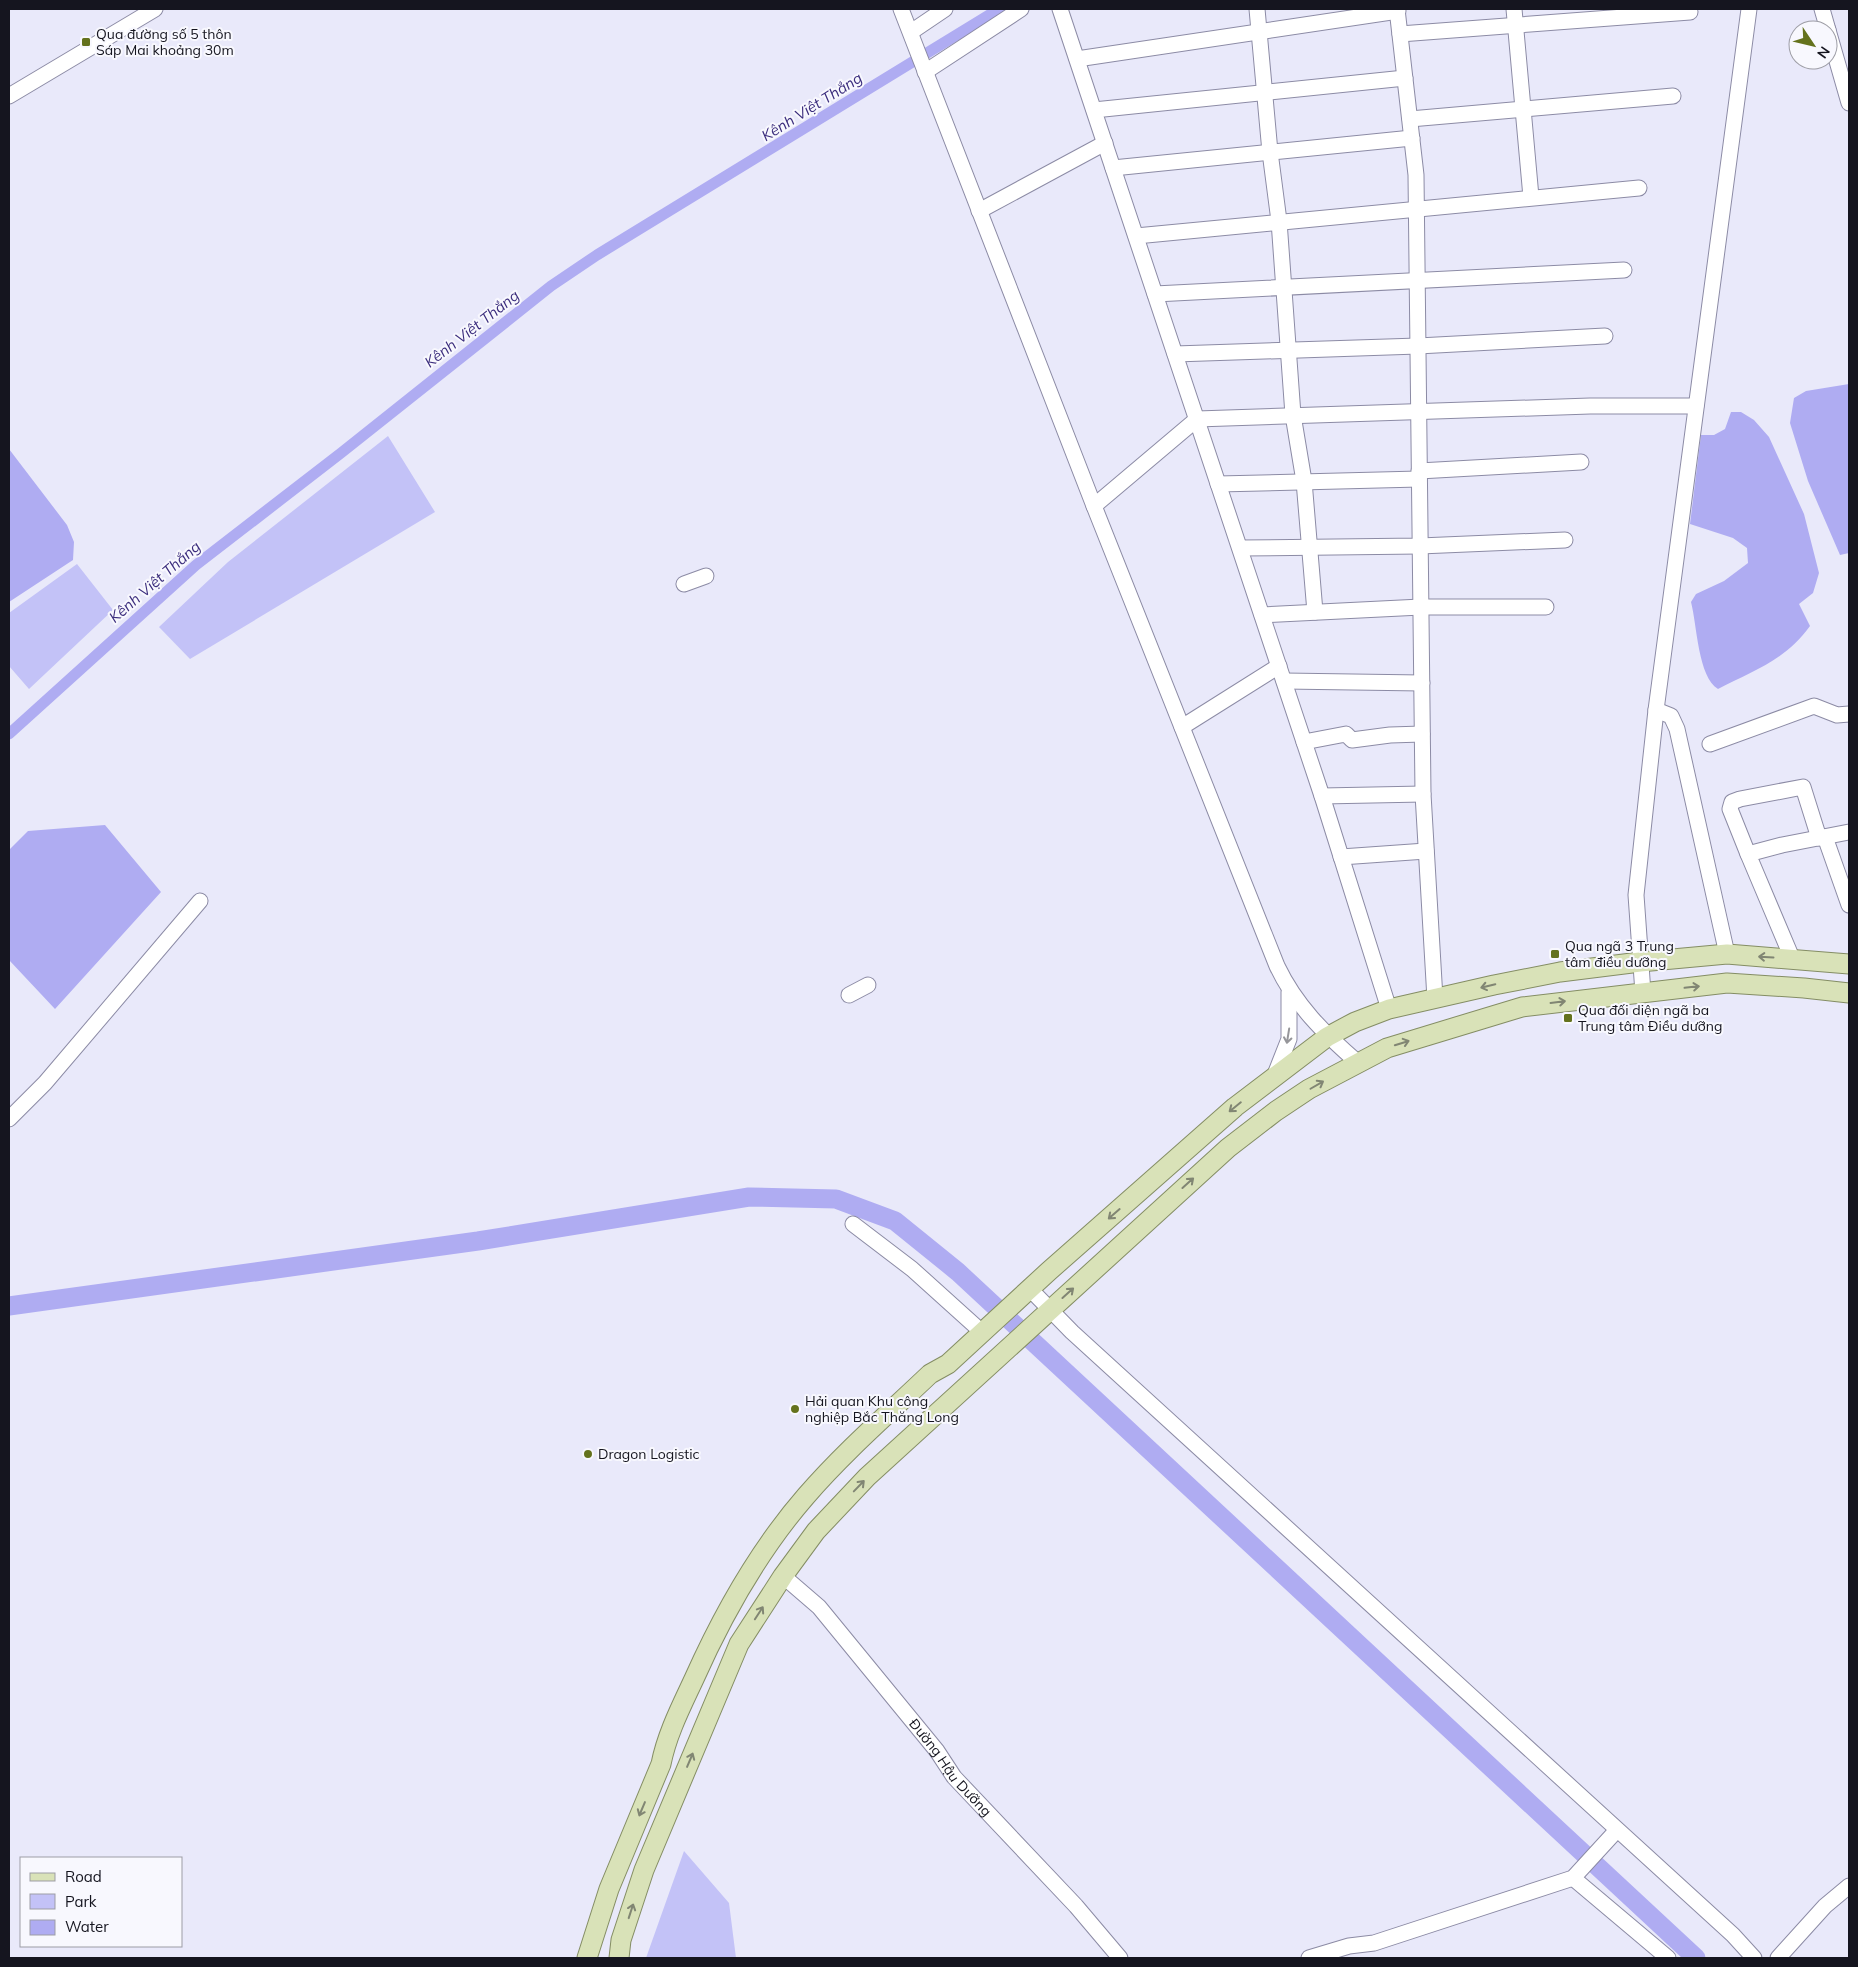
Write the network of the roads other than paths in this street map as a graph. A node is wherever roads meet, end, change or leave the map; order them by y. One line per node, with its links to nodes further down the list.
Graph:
1 (155, 9): 20 (street)
2 (901, 9): 13 (street)
3 (945, 9): 13 (street)
4 (1021, 9): 17 (street)
5 (1060, 9): 15 (street)
6 (1257, 9): 12 (street)
7 (1514, 9): 11 (street)
8 (1749, 9): 44 (street)
9 (1397, 10): 12 (street); 14 (street)
10 (1690, 12): 11 (street)
11 (1515, 25): 14 (street); 23 (street)
12 (1259, 30): 15 (street); 19 (street)
13 (911, 33): 17 (street)
14 (1400, 34): 18 (street)
15 (1077, 59): 24 (street)
16 (1838, 65): 22 (street)
17 (925, 72): 33 (street)
18 (1405, 78): 19 (street); 25 (street)
19 (1264, 93): 24 (street); 28 (street)
20 (9, 96)
21 (1673, 96): 23 (street)
22 (1849, 103)
23 (1522, 109): 25 (street); 31 (street)
24 (1094, 110): 27 (street)
25 (1410, 119): 26 (street)
26 (1412, 138): 28 (street); 32 (street)
27 (1105, 143): 29 (street); 33 (street)
28 (1270, 152): 29 (street); 34 (street)
29 (1113, 168): 35 (street)
30 (1640, 188): 31 (street)
31 (1531, 197): 32 (street)
32 (1416, 207): 34 (street); 37 (street)
33 (979, 211): 52 (street)
34 (1279, 221): 35 (street); 38 (street)
35 (1136, 236): 39 (street)
36 (1624, 270): 37 (street)
37 (1417, 280): 38 (street); 41 (street)
38 (1282, 289): 39 (street); 42 (street)
39 (1155, 294): 43 (street)
40 (1605, 336): 41 (street)
41 (1418, 346): 42 (street); 45 (street)
42 (1287, 350): 43 (street); 46 (street)
43 (1175, 354): 47 (street)
44 (1696, 406): 45 (street); 66 (street)
45 (1419, 411): 46 (street); 49 (street)
46 (1293, 415): 47 (street); 50 (street)
47 (1197, 419): 51 (street); 52 (street)
48 (1580, 462): 49 (street)
49 (1419, 475): 50 (street); 55 (street)
50 (1304, 481): 51 (street); 54 (street)
51 (1218, 484): 56 (street)
52 (1094, 506): 68 (street)
53 (1565, 540): 55 (street)
54 (1311, 546): 55 (street); 56 (street); 61 (street)
55 (1420, 546): 59 (street)
56 (1240, 548): 62 (street)
57 (706, 576): 58 (street)
58 (684, 584)
59 (1421, 607): 60 (street); 61 (street); 65 (street)
60 (1546, 608)
61 (1315, 612): 62 (street)
62 (1262, 615): 63 (street)
63 (1279, 666): 64 (street); 68 (street)
64 (1284, 682): 65 (street); 70 (street)
65 (1422, 683): 69 (street)
66 (1656, 710): 81 (street); 83 (street)
67 (1849, 714): 71 (street)
68 (1182, 727): 86 (street)
69 (1422, 734): 70 (street); 72 (street)
70 (1304, 742): 73 (street)
71 (1710, 744)
72 (1423, 794): 73 (street); 76 (street)
73 (1322, 796): 78 (street)
74 (1849, 832): 75 (street)
75 (1822, 837): 77 (street); 77 (street); 80 (street)
76 (1426, 851): 78 (street); 90 (street)
77 (1748, 854): 82 (street)
78 (1342, 858): 91 (street)
79 (200, 901): 95 (street)
80 (1849, 905)
81 (1726, 954): 82 (main road, one-way to 81); 83 (main road)
82 (1792, 958): 84 (main road)
83 (1640, 962): 87 (street); 90 (main road, one-way to 90)
84 (1849, 964)
85 (868, 985): 89 (street)
86 (1289, 992): 92 (street); 94 (street, one-way to 94)
87 (1643, 993): 88 (main road, one-way to 88); 93 (main road, one-way to 87)
88 (1849, 993)
89 (849, 995)
90 (1435, 999): 91 (main road)
91 (1389, 1010): 92 (main road)
92 (1327, 1037): 93 (street); 94 (main road)
93 (1357, 1062): 98 (main road, one-way to 93)
94 (1274, 1077): 97 (main road, one-way to 97)
95 (9, 1119)
96 (853, 1224): 99 (street)
97 (1030, 1290): 98 (street); 99 (main road)
98 (1049, 1310): 100 (main road, one-way to 98); 101 (street)
99 (988, 1328): 104 (main road, one-way to 104)
100 (783, 1576): 105 (main road, one-way to 100); 106 (street, Đường Hậu Dưỡng)
101 (1617, 1830): 102 (street); 109 (street)
102 (1578, 1873): 107 (street); 108 (street)
103 (1849, 1886): 110 (street)
104 (587, 1958)
105 (618, 1958)
106 (1120, 1958)
107 (1309, 1958)
108 (1668, 1958)
109 (1754, 1958)
110 (1778, 1958)

